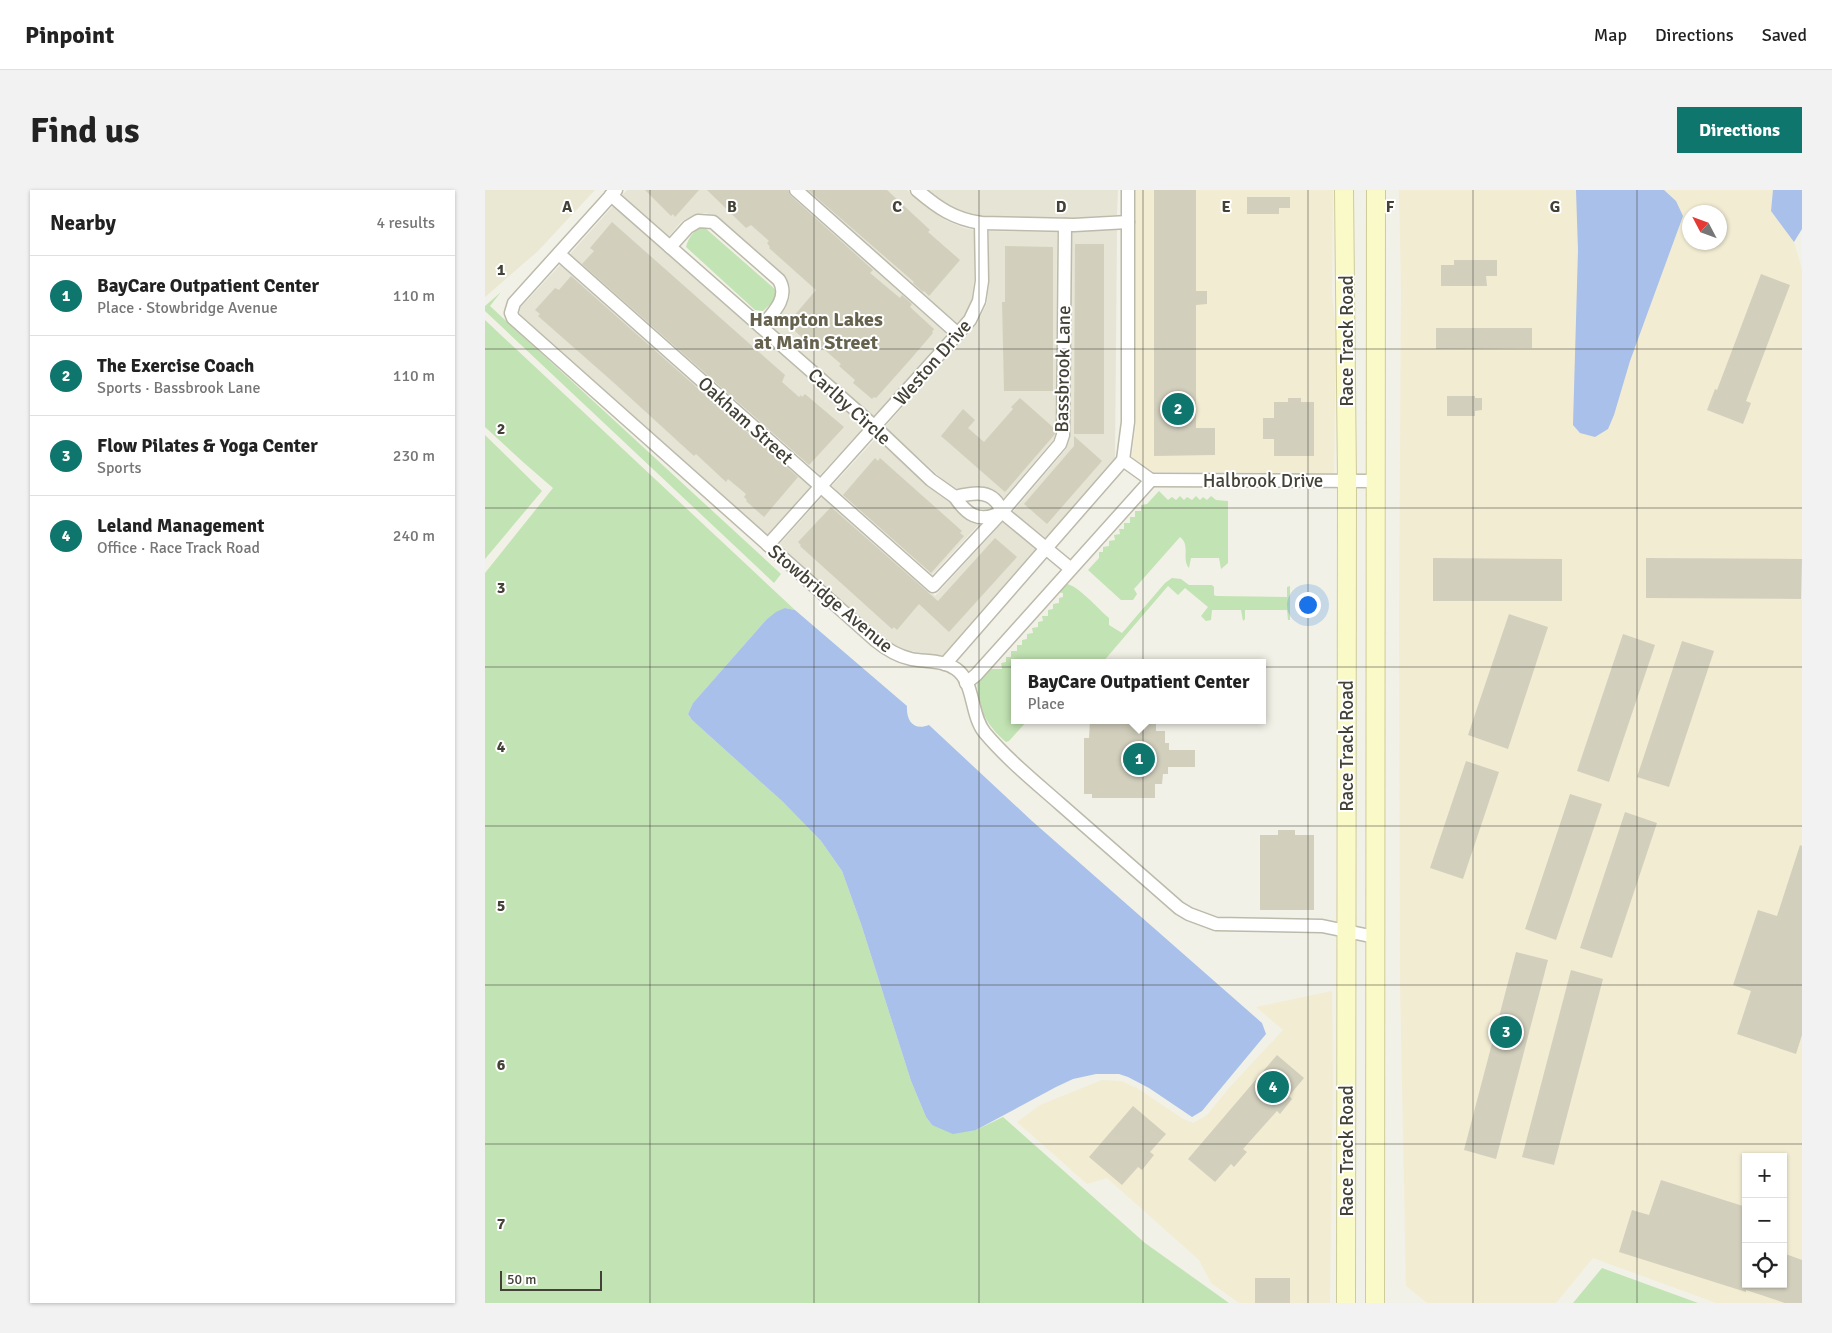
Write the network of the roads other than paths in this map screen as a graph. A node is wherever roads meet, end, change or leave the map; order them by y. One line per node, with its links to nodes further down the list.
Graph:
1 (796, 190): 13 (street)
2 (917, 190): 8 (street)
3 (1128, 190): 7 (street)
4 (1344, 190): 17 (main road, Race Track Road)
5 (1376, 190): 18 (main road, Race Track Road)
6 (614, 193): 10 (street, Carlby Circle); 11 (street, Stowbridge Avenue)
7 (1128, 222): 9 (street); 15 (street)
8 (981, 223): 9 (street); 13 (street, Weston Drive)
9 (1065, 225): 21 (street, Bassbrook Lane)
10 (670, 247): 12 (street, Carlby Circle); 12 (street)
11 (559, 254): 19 (street, Oakham Street); 22 (street, Stowbridge Avenue)
12 (761, 327): 14 (street, Carlby Circle)
13 (957, 334): 14 (street, Weston Drive)
14 (875, 427): 19 (street, Weston Drive); 20 (street, Carlby Circle)
15 (1123, 460): 16 (street); 23 (street)
16 (1151, 480): 17 (street, Halbrook Drive); 24 (street)
17 (1347, 480): 18 (street, Halbrook Drive); 28 (main road, Race Track Road)
18 (1375, 481): 29 (main road, Race Track Road)
19 (821, 486): 22 (street, Weston Drive); 25 (street, Oakham Street)
20 (955, 497): 21 (street, Carlby Circle); 21 (street)
21 (1003, 512): 23 (street); 25 (street, Bassbrook Lane)
22 (768, 545): 26 (street, Stowbridge Avenue)
23 (1047, 548): 24 (street); 26 (street)
24 (1071, 569): 27 (street)
25 (933, 586)
26 (945, 664): 27 (street, Stowbridge Avenue)
27 (966, 683): 28 (street, Stowbridge Avenue)
28 (1347, 931): 29 (street, Stowbridge Avenue); 30 (main road, Race Track Road)
29 (1375, 937): 31 (main road, Race Track Road)
30 (1346, 1209): 31 (main road); 32 (main road, Race Track Road)
31 (1375, 1209): 33 (main road, Race Track Road)
32 (1346, 1303)
33 (1375, 1303)

